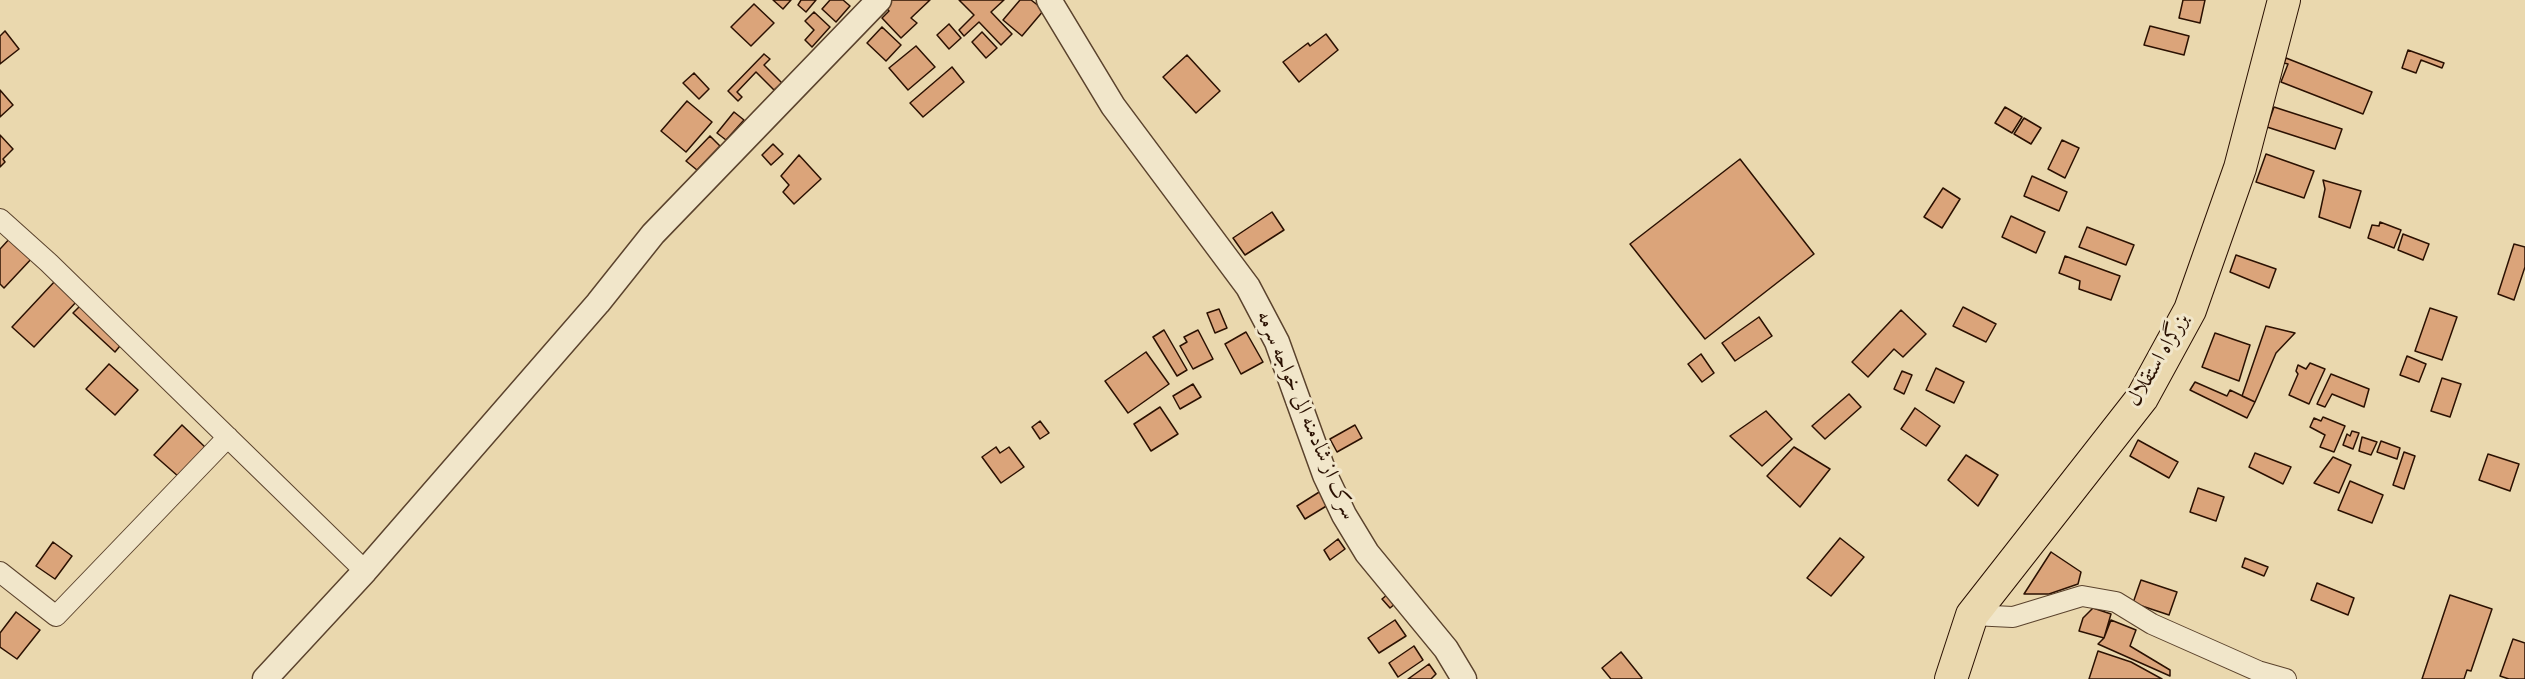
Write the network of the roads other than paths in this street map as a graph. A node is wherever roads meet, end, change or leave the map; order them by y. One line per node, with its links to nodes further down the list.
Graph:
1 (879, 0): 6 (street)
2 (1049, 0): 10 (street, سرک از شادمنه الی خواجه سرمه)
3 (2284, 0): 8 (highway, بزرگراه استقلال)
4 (0, 219): 5 (street)
5 (228, 437): 6 (street); 7 (street)
6 (365, 571): 9 (street)
7 (0, 572)
8 (1972, 615): 11 (highway, بزرگراه استقلال); 12 (street)
9 (265, 679)
10 (1464, 679)
11 (1951, 679)
12 (2286, 679)

